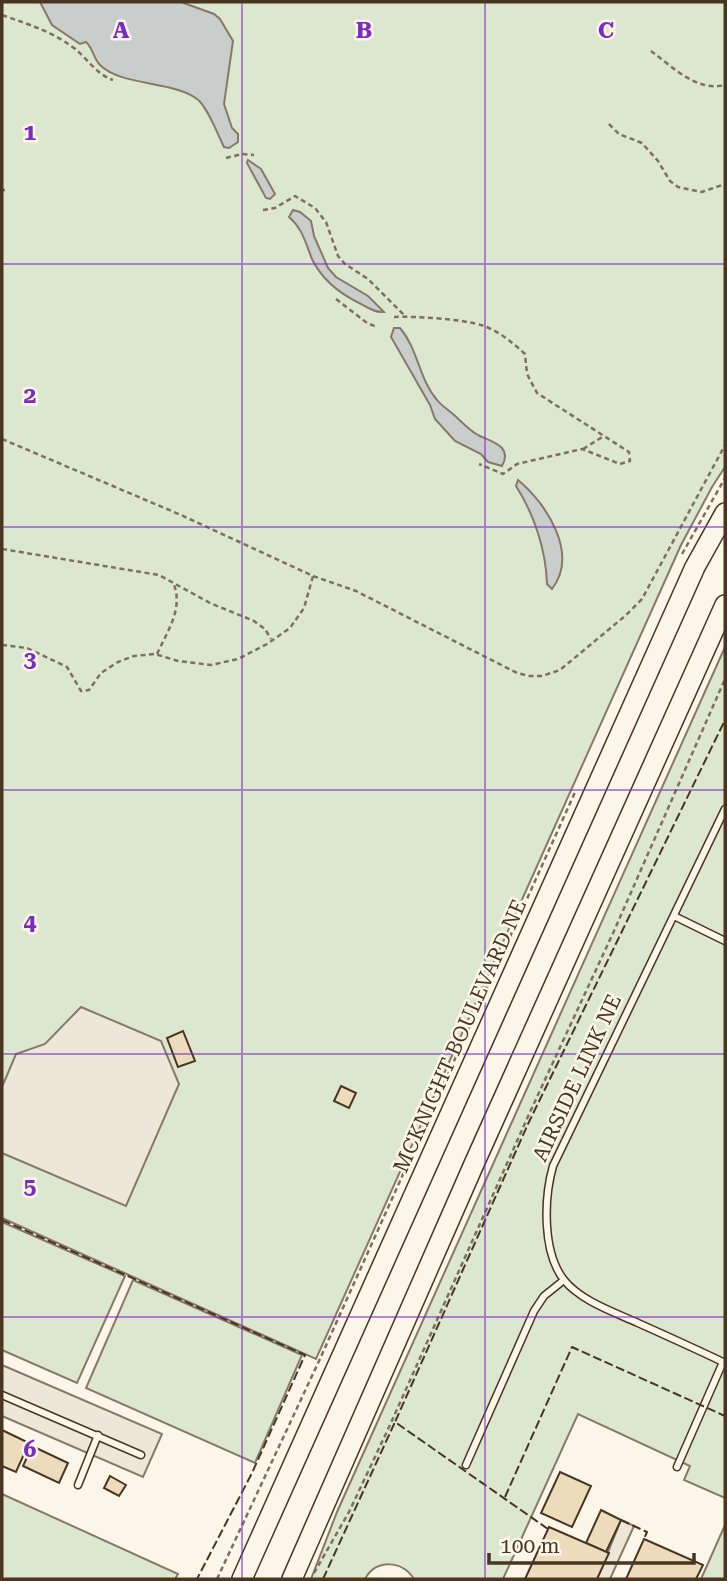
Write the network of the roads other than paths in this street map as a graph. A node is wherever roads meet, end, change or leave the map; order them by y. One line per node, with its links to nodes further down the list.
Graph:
1 (725, 513): 14 (main road, MCKNIGHT BOULEVARD NE)
2 (725, 605): 15 (main road)
3 (725, 809): 4 (lane, AIRSIDE LINK NE)
4 (674, 916): 5 (lane); 6 (lane, AIRSIDE LINK NE)
5 (725, 941)
6 (564, 1280): 7 (lane); 11 (lane)
7 (724, 1362): 12 (lane)
8 (2, 1395): 9 (lane)
9 (98, 1435): 10 (lane); 13 (lane)
10 (141, 1455)
11 (466, 1465)
12 (677, 1467)
13 (78, 1485)
14 (242, 1579)
15 (292, 1579)

